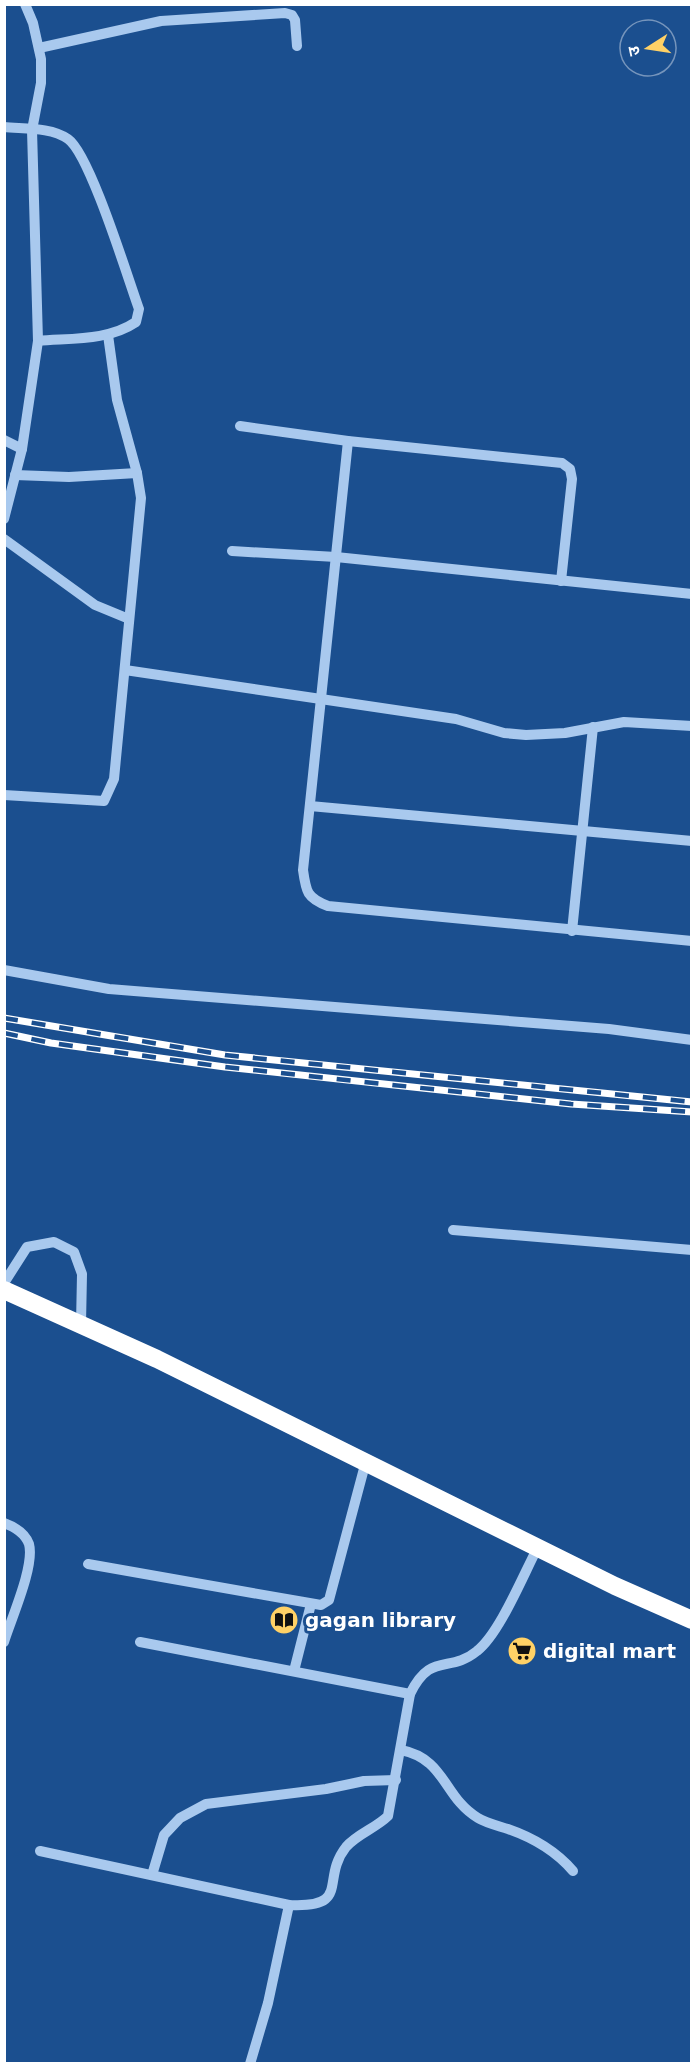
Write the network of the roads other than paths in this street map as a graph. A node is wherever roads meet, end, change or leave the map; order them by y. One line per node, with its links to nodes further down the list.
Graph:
1 (25, 4): 3 (street)
2 (297, 46): 3 (street)
3 (39, 48): 5 (street)
4 (4, 127): 5 (street)
5 (32, 130): 6 (street); 7 (street)
6 (108, 335): 7 (street); 12 (street)
7 (38, 341): 11 (street)
8 (240, 426): 10 (street)
9 (4, 440): 11 (street)
10 (348, 441): 17 (street); 18 (street)
11 (22, 449): 13 (street)
12 (137, 473): 13 (street); 20 (street)
13 (15, 475): 14 (street)
14 (4, 519)
15 (4, 539): 20 (street)
16 (232, 551): 17 (street)
17 (336, 558): 18 (street); 22 (street)
18 (561, 580): 19 (street)
19 (692, 594)
20 (129, 619): 21 (street)
21 (125, 670): 22 (street); 25 (street)
22 (322, 699): 24 (street); 26 (street)
23 (692, 726): 24 (street)
24 (593, 727): 27 (street)
25 (4, 795)
26 (310, 806): 27 (street); 29 (street)
27 (581, 831): 28 (street); 29 (street)
28 (692, 841)
29 (572, 931): 30 (street)
30 (692, 941)
31 (4, 970): 32 (street)
32 (692, 1040)
33 (453, 1230): 34 (street)
34 (692, 1250)
35 (4, 1283): 37 (street)
36 (4, 1290): 37 (highway)
37 (81, 1324): 38 (highway)
38 (366, 1461): 40 (highway); 42 (street)
39 (4, 1523): 44 (street)
40 (538, 1547): 43 (highway); 47 (street)
41 (88, 1564): 42 (street)
42 (311, 1604): 46 (street)
43 (692, 1620)
44 (4, 1642)
45 (140, 1642): 46 (street)
46 (294, 1671): 47 (street)
47 (410, 1694): 48 (street)
48 (401, 1750): 49 (street); 51 (street)
49 (396, 1780): 52 (street); 53 (street)
50 (40, 1851): 52 (street)
51 (573, 1871)
52 (152, 1875): 53 (street)
53 (289, 1905): 54 (street)
54 (250, 2064)

